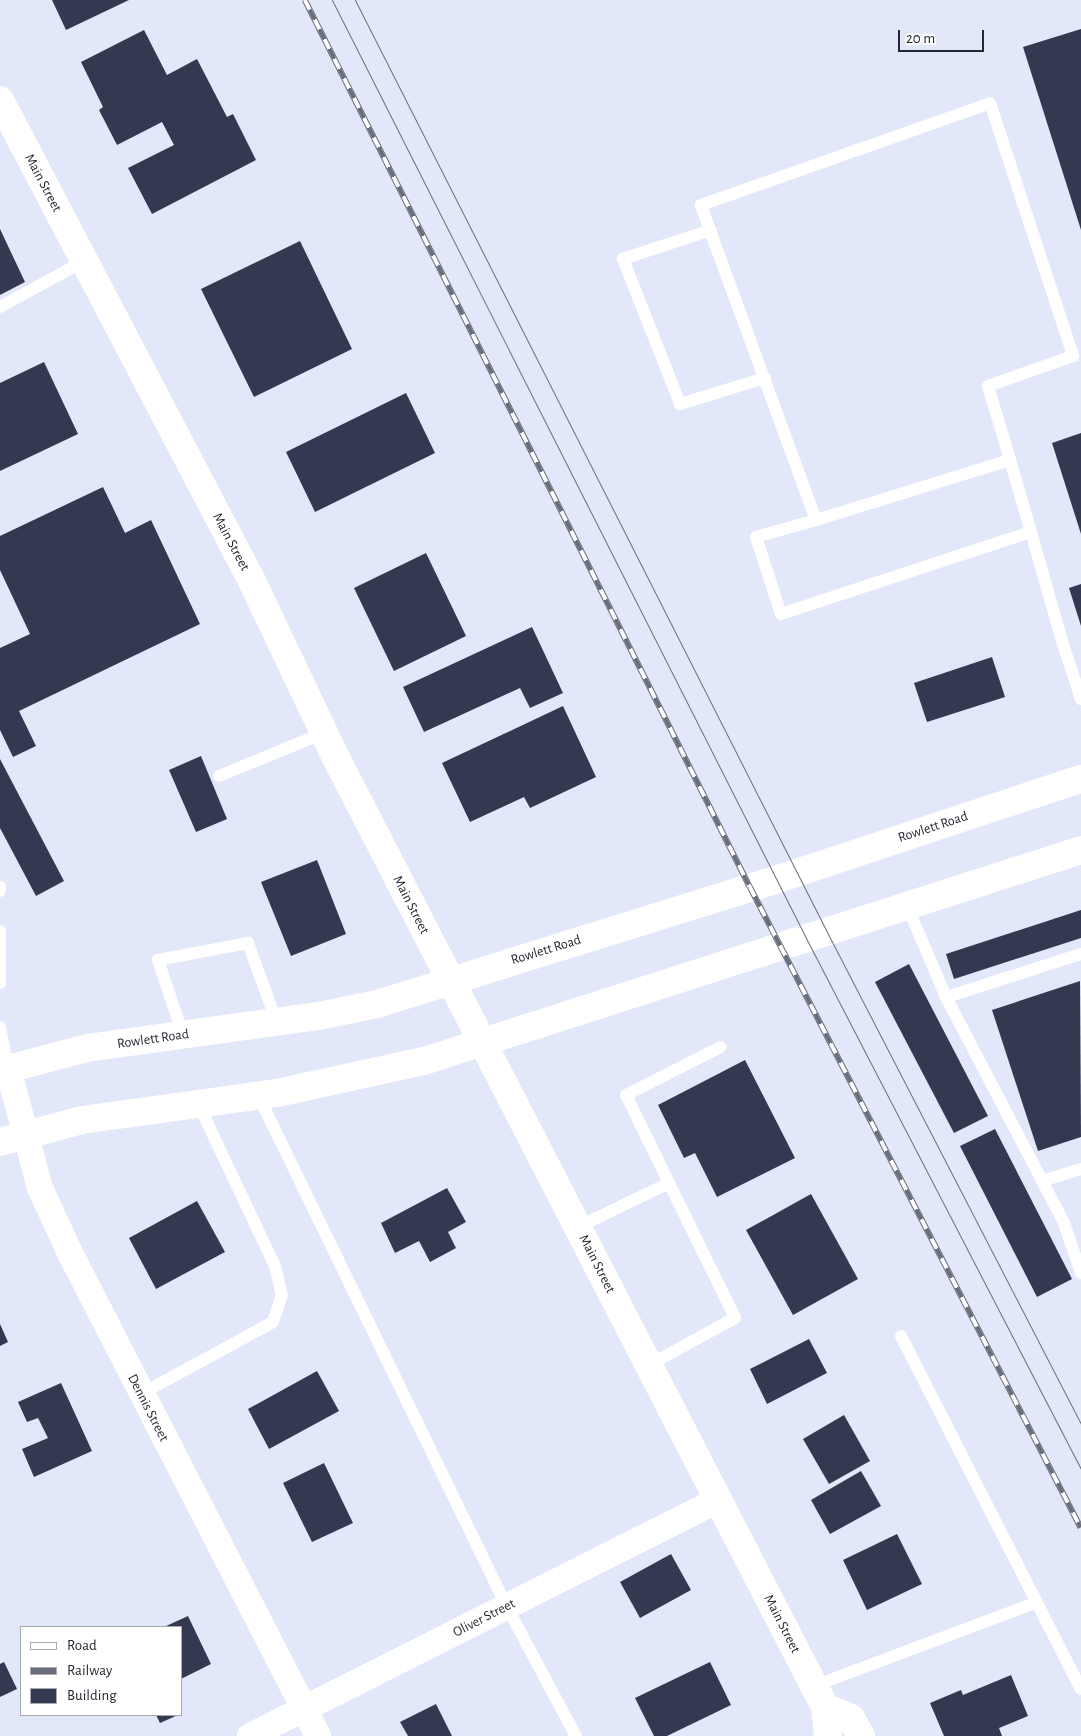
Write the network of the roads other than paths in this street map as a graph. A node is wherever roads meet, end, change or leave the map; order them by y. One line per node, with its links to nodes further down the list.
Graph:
1 (0, 100): 3 (main road, Main Street)
2 (711, 230): 5 (lane); 6 (lane); 6 (lane)
3 (84, 261): 4 (lane); 11 (main road, Main Street)
4 (0, 306)
5 (1077, 355): 7 (lane)
6 (765, 378): 8 (lane)
7 (1010, 460): 8 (lane); 9 (lane)
8 (816, 520): 9 (lane)
9 (1031, 532): 10 (lane)
10 (1080, 694)
11 (324, 733): 12 (lane); 18 (main road, Main Street)
12 (219, 776)
13 (1081, 779): 18 (main road, Rowlett Road)
14 (1081, 850): 15 (main road)
15 (908, 908): 20 (lane); 24 (main road)
16 (0, 931): 19 (lane)
17 (1081, 954): 20 (lane)
18 (450, 980): 21 (main road, Rowlett Road); 24 (main road, Main Street)
19 (0, 983)
20 (946, 997): 32 (lane)
21 (276, 1023): 23 (main road, Rowlett Road); 23 (lane)
22 (0, 1027): 26 (lane)
23 (183, 1035): 26 (main road, Rowlett Road)
24 (484, 1044): 27 (main road); 34 (main road, Main Street)
25 (720, 1047): 33 (lane)
26 (4, 1069): 29 (street, Dennis Street)
27 (258, 1095): 28 (main road); 41 (lane)
28 (198, 1102): 29 (main road); 38 (lane)
29 (26, 1135): 30 (main road); 38 (street, Dennis Street)
30 (0, 1142)
31 (1081, 1169): 32 (lane)
32 (1042, 1181): 35 (lane)
33 (670, 1183): 34 (lane); 37 (lane)
34 (578, 1227): 37 (main road, Main Street)
35 (1081, 1273)
36 (901, 1336): 40 (lane)
37 (649, 1365): 39 (main road, Main Street)
38 (141, 1394): 44 (street, Dennis Street)
39 (718, 1500): 41 (street, Oliver Street); 43 (main road, Main Street)
40 (1037, 1602): 42 (lane); 43 (lane)
41 (508, 1607): 44 (street, Oliver Street); 47 (lane)
42 (1081, 1689)
43 (820, 1697): 48 (main road, Main Street); 49 (main road)
44 (304, 1710): 45 (street, Oliver Street); 46 (street, Dennis Street)
45 (250, 1736)
46 (318, 1736)
47 (576, 1736)
48 (828, 1736)
49 (861, 1736)

